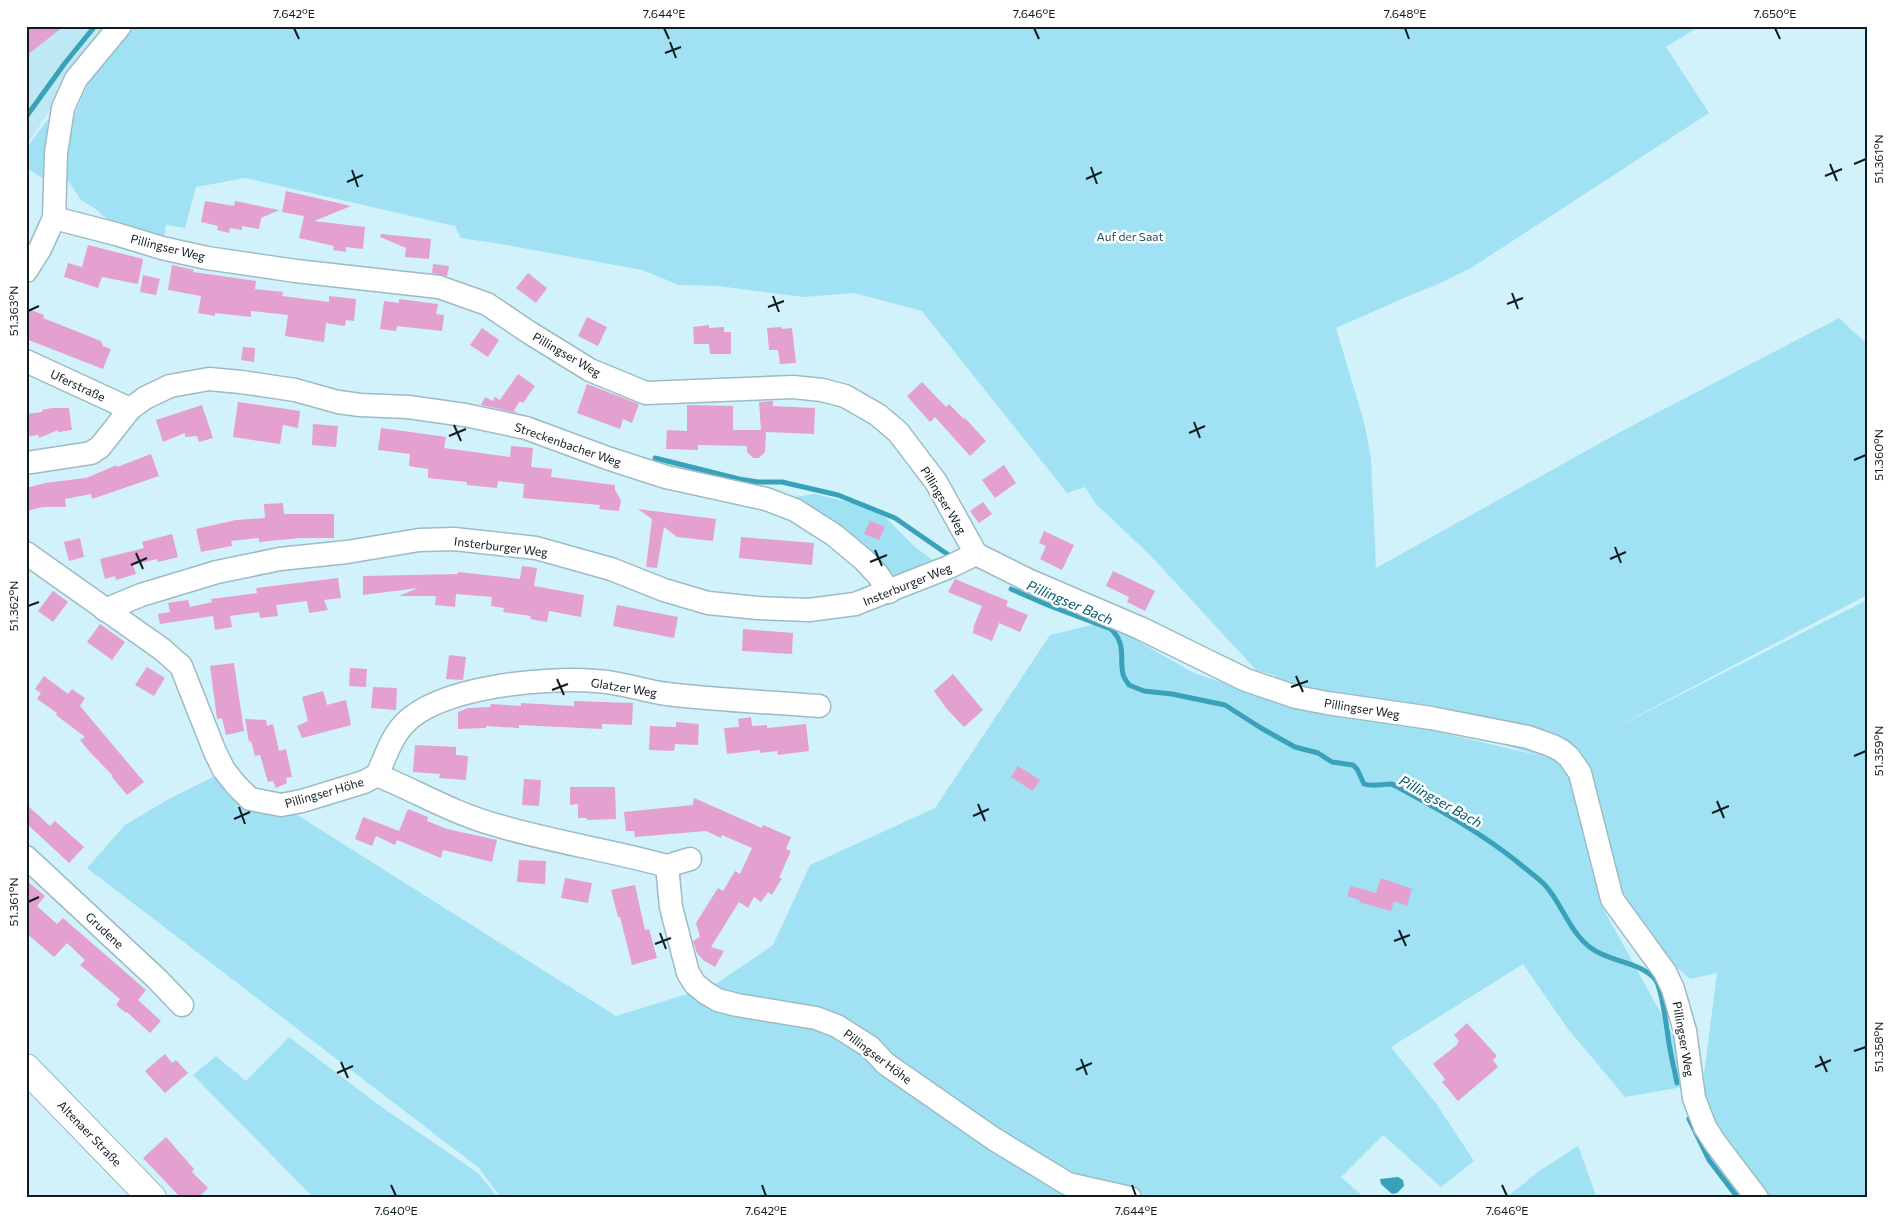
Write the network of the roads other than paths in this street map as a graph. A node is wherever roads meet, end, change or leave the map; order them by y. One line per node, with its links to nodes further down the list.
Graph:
1 (120, 26): 2 (street)
2 (54, 218): 3 (street); 8 (street, Pillingser Weg)
3 (26, 271)
4 (26, 361): 5 (street, Uferstraße)
5 (130, 409): 6 (street); 9 (street, Streckenbacher Weg)
6 (26, 463)
7 (26, 553): 10 (street, Pillingser Höhe)
8 (976, 554): 9 (street, Insterburger Weg); 20 (street, Pillingser Weg)
9 (889, 592): 10 (street, Insterburger Weg)
10 (105, 610): 12 (street, Pillingser Höhe)
11 (819, 706): 12 (street, Glatzer Weg)
12 (377, 774): 15 (street, Pillingser Höhe)
13 (26, 857): 16 (street, Grudene)
14 (690, 859): 15 (street)
15 (667, 866): 19 (street, Pillingser Höhe)
16 (182, 1004)
17 (26, 1068): 18 (main road, Altenaer Straße)
18 (152, 1198)
19 (1130, 1198)
20 (1757, 1198)

